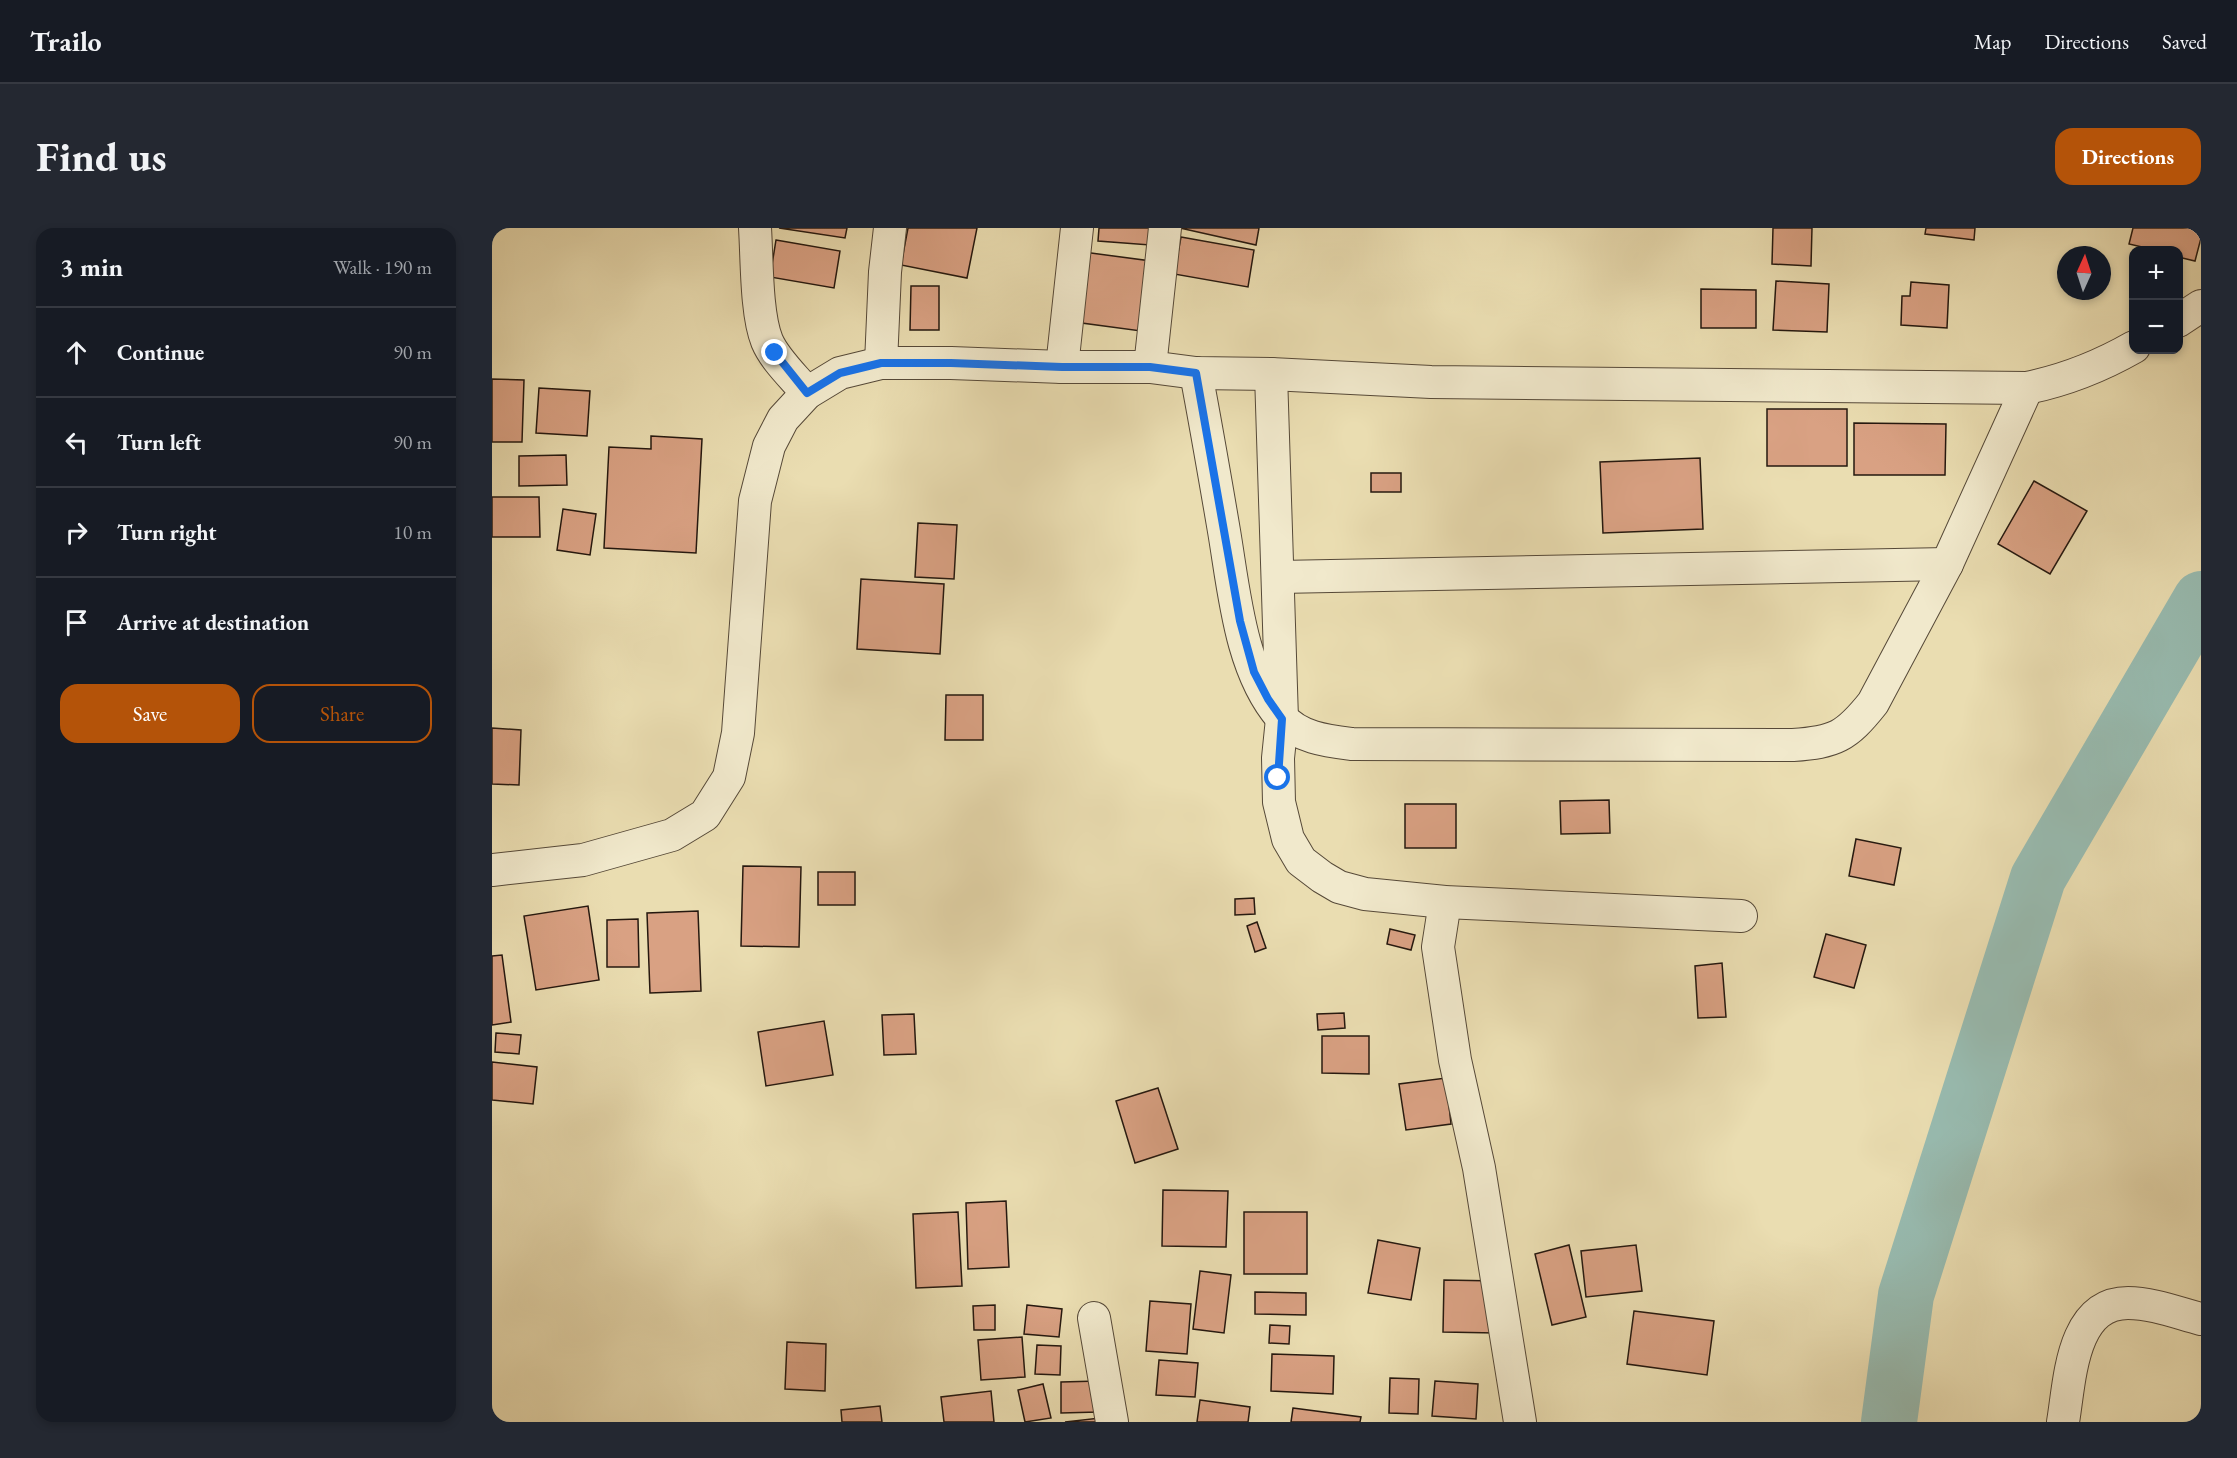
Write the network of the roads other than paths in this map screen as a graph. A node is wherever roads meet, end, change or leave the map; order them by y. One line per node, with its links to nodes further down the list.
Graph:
1 (755, 228): 14 (street)
2 (890, 228): 8 (street)
3 (1077, 228): 9 (street)
4 (1166, 228): 10 (street)
5 (2201, 306): 6 (street)
6 (2183, 318)
7 (2129, 349): 13 (street)
8 (881, 363): 9 (street); 14 (street)
9 (1062, 367): 10 (street)
10 (1150, 367): 11 (street)
11 (1196, 373): 12 (street); 17 (street)
12 (1271, 374): 13 (street); 16 (street)
13 (2027, 388): 15 (street)
14 (807, 393): 18 (street)
15 (1947, 564): 16 (street); 17 (street)
16 (1279, 577): 17 (street)
17 (1282, 719): 19 (street)
18 (492, 870)
19 (1445, 902): 20 (street); 24 (street)
20 (1741, 916)
21 (1094, 1318): 23 (street)
22 (2201, 1319): 25 (street)
23 (1112, 1422)
24 (1521, 1422)
25 (2063, 1422)

